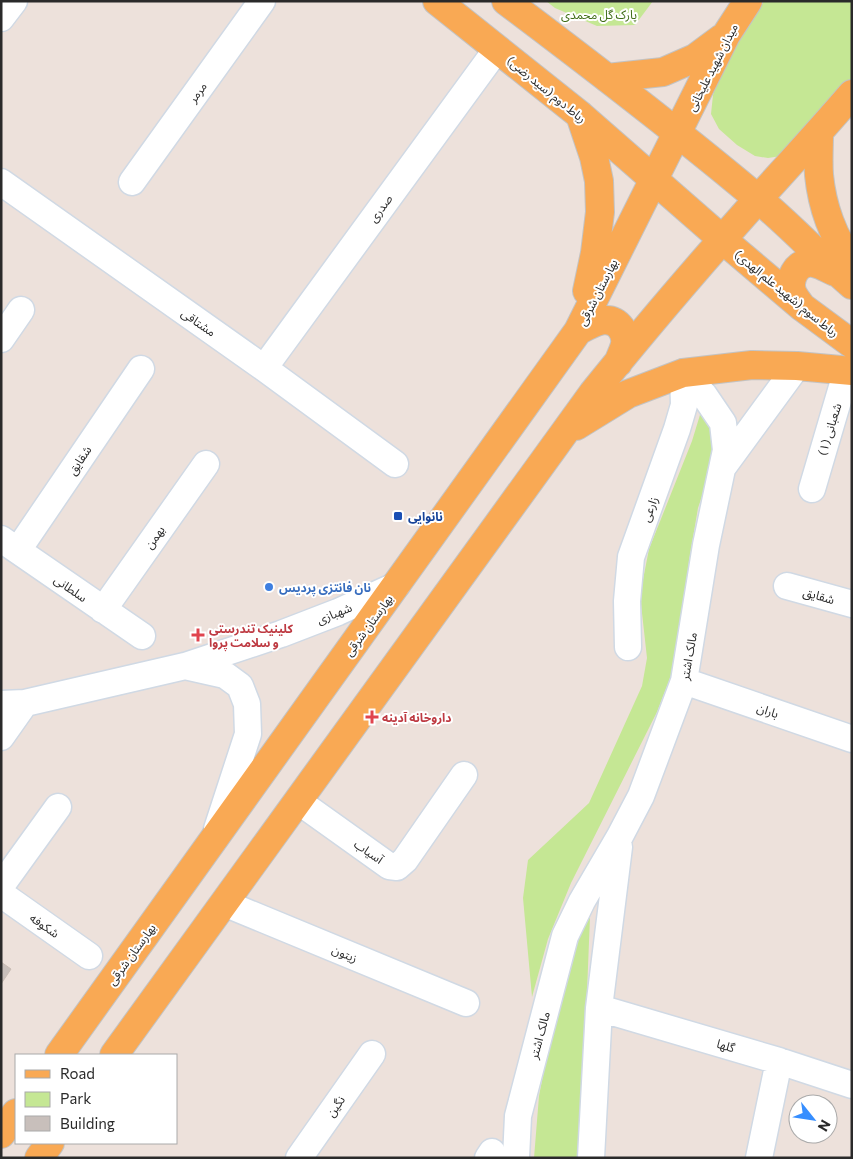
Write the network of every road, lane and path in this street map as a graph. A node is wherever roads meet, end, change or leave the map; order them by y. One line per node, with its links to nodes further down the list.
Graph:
1 (14, 1): 6 (street)
2 (262, 1): 16 (street, مرمر)
3 (506, 1): 9 (main road)
4 (748, 1): 7 (main road, میدان شهید علیخانی)
5 (450, 4): 8 (main road, رباط دوم (سید رضی))
6 (1, 18)
7 (726, 35): 9 (main road); 13 (main road, میدان شهید علیخانی)
8 (497, 49): 11 (main road, رباط دوم (سید رضی)); 27 (street, صدری)
9 (607, 78): 13 (main road)
10 (852, 94): 12 (main road)
11 (580, 115): 14 (main road, رباط دوم (سید رضی)); 22 (main road)
12 (819, 132): 17 (main road); 19 (main road)
13 (678, 133): 14 (main road, میدان شهید علیخانی); 17 (main road)
14 (654, 180): 18 (main road); 22 (main road, بهارستان شرقی)
15 (1, 182): 27 (street, مشتاقی)
16 (132, 182)
17 (758, 199): 18 (main road); 19 (main road)
18 (723, 240): 20 (main road, رباط سوم (شهید علم الهدی)); 25 (main road)
19 (847, 273): 20 (main road)
20 (802, 307): 24 (main road, رباط سوم (شهید علم الهدی))
21 (21, 310): 23 (street)
22 (578, 331): 25 (main road); 36 (main road, بهارستان شرقی)
23 (1, 338)
24 (850, 362): 26 (main road); 34 (street, شعبانی (۱))
25 (618, 363): 30 (main road)
26 (797, 366): 29 (main road); 33 (street)
27 (264, 368): 32 (street, مشتاقی)
28 (141, 369): 35 (street, شقایق)
29 (683, 373): 30 (main road); 33 (street, مالک اشتر); 41 (street, زارعی)
30 (564, 433): 48 (main road)
31 (206, 464): 39 (street, بهمن)
32 (395, 464)
33 (723, 467): 43 (street, مالک اشتر)
34 (812, 488)
35 (9, 544): 39 (street, سلطانی)
36 (397, 585): 42 (street, شهبازی); 51 (main road, بهارستان شرقی)
37 (787, 586): 38 (street, شقایق)
38 (852, 604)
39 (103, 610): 40 (street, سلطانی)
40 (142, 636)
41 (628, 647)
42 (184, 666): 44 (street, شهبازی); 51 (street, شهبازی)
43 (684, 681): 46 (street, باران); 50 (street, مالک اشتر)
44 (13, 704): 45 (street)
45 (1, 737)
46 (852, 739)
47 (464, 775): 48 (street, آسیاب)
48 (298, 801): 54 (main road)
49 (58, 807): 52 (street)
50 (620, 836): 57 (street, مالک اشتر); 66 (street, مالک اشتر)
51 (214, 839): 58 (main road, بهارستان شرقی)
52 (1, 886)
53 (1, 894): 55 (street, شکوفه)
54 (224, 902): 56 (street, زیتون); 59 (main road)
55 (89, 956)
56 (466, 1003)
57 (599, 1008): 61 (street, گلها); 69 (street, مالک اشتر)
58 (60, 1054)
59 (115, 1054)
60 (372, 1054): 68 (street, نگین)
61 (778, 1061): 62 (street, گلها); 70 (street)
62 (852, 1085)
63 (15, 1114): 64 (main road)
64 (1, 1134)
65 (49, 1144): 67 (main road)
66 (499, 1156)
67 (39, 1158)
68 (299, 1158)
69 (591, 1158)
70 (760, 1158)

